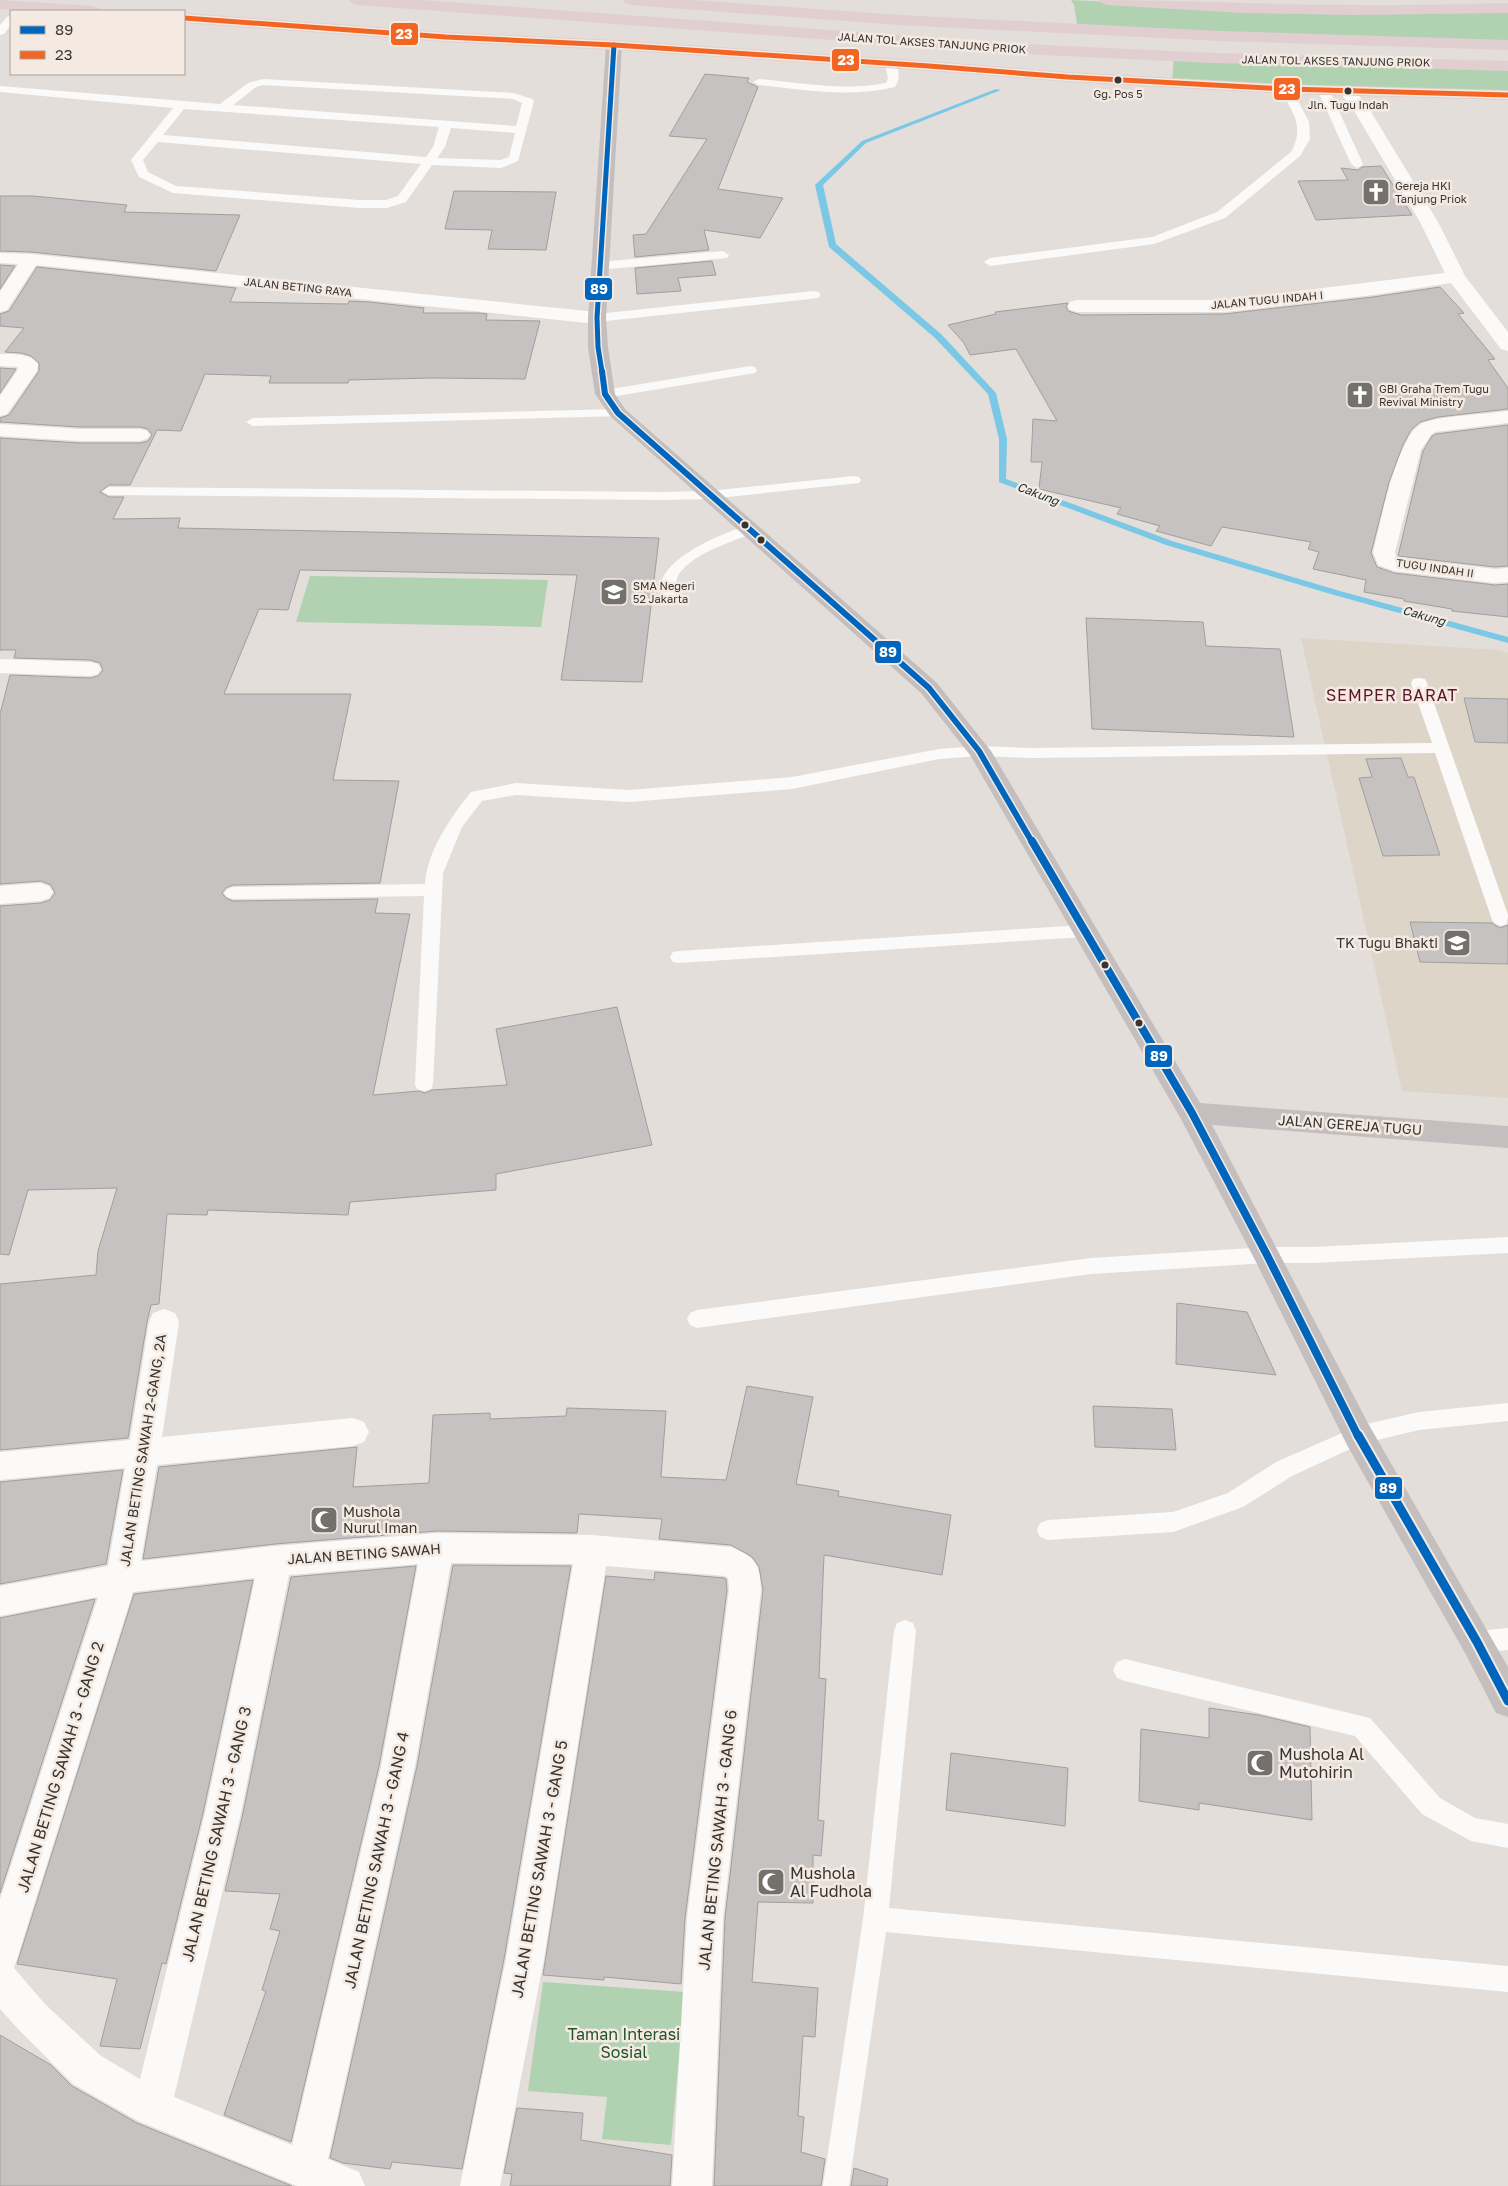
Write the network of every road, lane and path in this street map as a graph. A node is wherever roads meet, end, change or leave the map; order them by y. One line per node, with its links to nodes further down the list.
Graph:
1 (357, 0): 12 (highway, JALAN TOL AKSES TANJUNG PRIOK)
2 (631, 0): 13 (highway, JALAN TOL AKSES TANJUNG PRIOK)
3 (799, 0): 13 (highway)
4 (1115, 0): 6 (highway)
5 (0, 4): 7 (highway)
6 (1508, 8)
7 (21, 9): 8 (highway)
8 (56, 10)
9 (346, 12): 12 (highway)
10 (185, 18): 15 (highway)
11 (10, 20): 14 (lane)
12 (616, 20): 18 (highway, JALAN TOL AKSES TANJUNG PRIOK)
13 (899, 20): 16 (highway, JALAN TOL AKSES TANJUNG PRIOK)
14 (0, 32)
15 (614, 45): 17 (highway); 36 (main road)
16 (1508, 45)
17 (891, 64): 19 (lane); 21 (highway)
18 (1508, 66)
19 (760, 82)
20 (0, 89): 25 (lane)
21 (1286, 89): 22 (highway); 35 (lane)
22 (1324, 90): 23 (highway); 31 (lane)
23 (1347, 91): 24 (highway); 37 (street)
24 (1508, 95)
25 (181, 105): 26 (lane); 29 (lane)
26 (223, 108): 27 (lane); 28 (lane)
27 (446, 125): 28 (lane); 30 (lane)
28 (522, 130): 30 (lane)
29 (154, 138): 30 (lane); 30 (lane)
30 (430, 161)
31 (1357, 164)
32 (723, 255): 36 (lane)
33 (0, 258): 34 (street, JALAN BETING RAYA)
34 (31, 259): 39 (street); 41 (street, JALAN BETING RAYA)
35 (990, 262)
36 (598, 266): 41 (main road)
37 (1456, 277): 40 (street, JALAN TUGU INDAH I); 42 (street)
38 (814, 295): 41 (lane)
39 (0, 306)
40 (1077, 306)
41 (597, 318): 45 (main road)
42 (1508, 345)
43 (0, 360): 46 (street)
44 (750, 370): 45 (lane)
45 (605, 394): 47 (main road)
46 (0, 410)
47 (618, 413): 49 (lane); 54 (main road)
48 (1508, 417): 56 (street, TUGU INDAH II)
49 (253, 422)
50 (0, 430): 51 (street)
51 (140, 435)
52 (854, 480): 54 (lane)
53 (109, 491): 54 (lane)
54 (709, 495): 55 (main road)
55 (750, 529): 57 (lane); 62 (main road)
56 (1508, 575)
57 (670, 597)
58 (0, 666): 59 (street)
59 (90, 669)
60 (1419, 683): 61 (lane)
61 (1440, 748): 62 (lane); 67 (lane)
62 (979, 751): 63 (lane); 68 (main road)
63 (433, 890): 65 (lane); 70 (lane)
64 (40, 892): 66 (street)
65 (233, 893)
66 (0, 895)
67 (1501, 920)
68 (1084, 931): 69 (lane); 71 (main road)
69 (679, 957)
70 (424, 1084)
71 (1192, 1113): 72 (main road, JALAN GEREJA TUGU); 74 (main road)
72 (1508, 1137)
73 (1508, 1245): 74 (lane)
74 (1267, 1255): 75 (lane); 79 (main road)
75 (697, 1319)
76 (164, 1322): 80 (street, JALAN BETING SAWAH 2-GANG, 2A)
77 (1508, 1412): 79 (lane)
78 (353, 1432): 80 (street)
79 (1358, 1435): 82 (lane); 91 (main road)
80 (142, 1453): 81 (street); 87 (street, JALAN BETING SAWAH 2-GANG, 2A)
81 (0, 1466)
82 (1048, 1530)
83 (437, 1548): 84 (street, JALAN BETING SAWAH); 85 (street, JALAN BETING SAWAH); 100 (street, JALAN BETING SAWAH 3 - GANG 4)
84 (592, 1550): 86 (street, JALAN BETING SAWAH); 102 (street, JALAN BETING SAWAH 3 - GANG 5)
85 (275, 1561): 87 (street, JALAN BETING SAWAH); 99 (street, JALAN BETING SAWAH 3 - GANG 3)
86 (731, 1562): 103 (street, JALAN BETING SAWAH 3 - GANG 6)
87 (121, 1578): 88 (street, JALAN BETING SAWAH); 96 (street, JALAN BETING SAWAH 3 - GANG 2)
88 (0, 1600)
89 (905, 1631): 95 (lane)
90 (1508, 1639): 91 (lane)
91 (1477, 1642): 93 (main road)
92 (1125, 1670): 94 (lane)
93 (1508, 1701)
94 (1508, 1836)
95 (875, 1919): 97 (lane); 104 (lane)
96 (0, 1957)
97 (1508, 1979)
98 (0, 1981): 99 (street)
99 (152, 2106): 100 (street)
100 (306, 2170): 101 (street)
101 (345, 2186)
102 (480, 2186)
103 (692, 2186)
104 (836, 2186)

